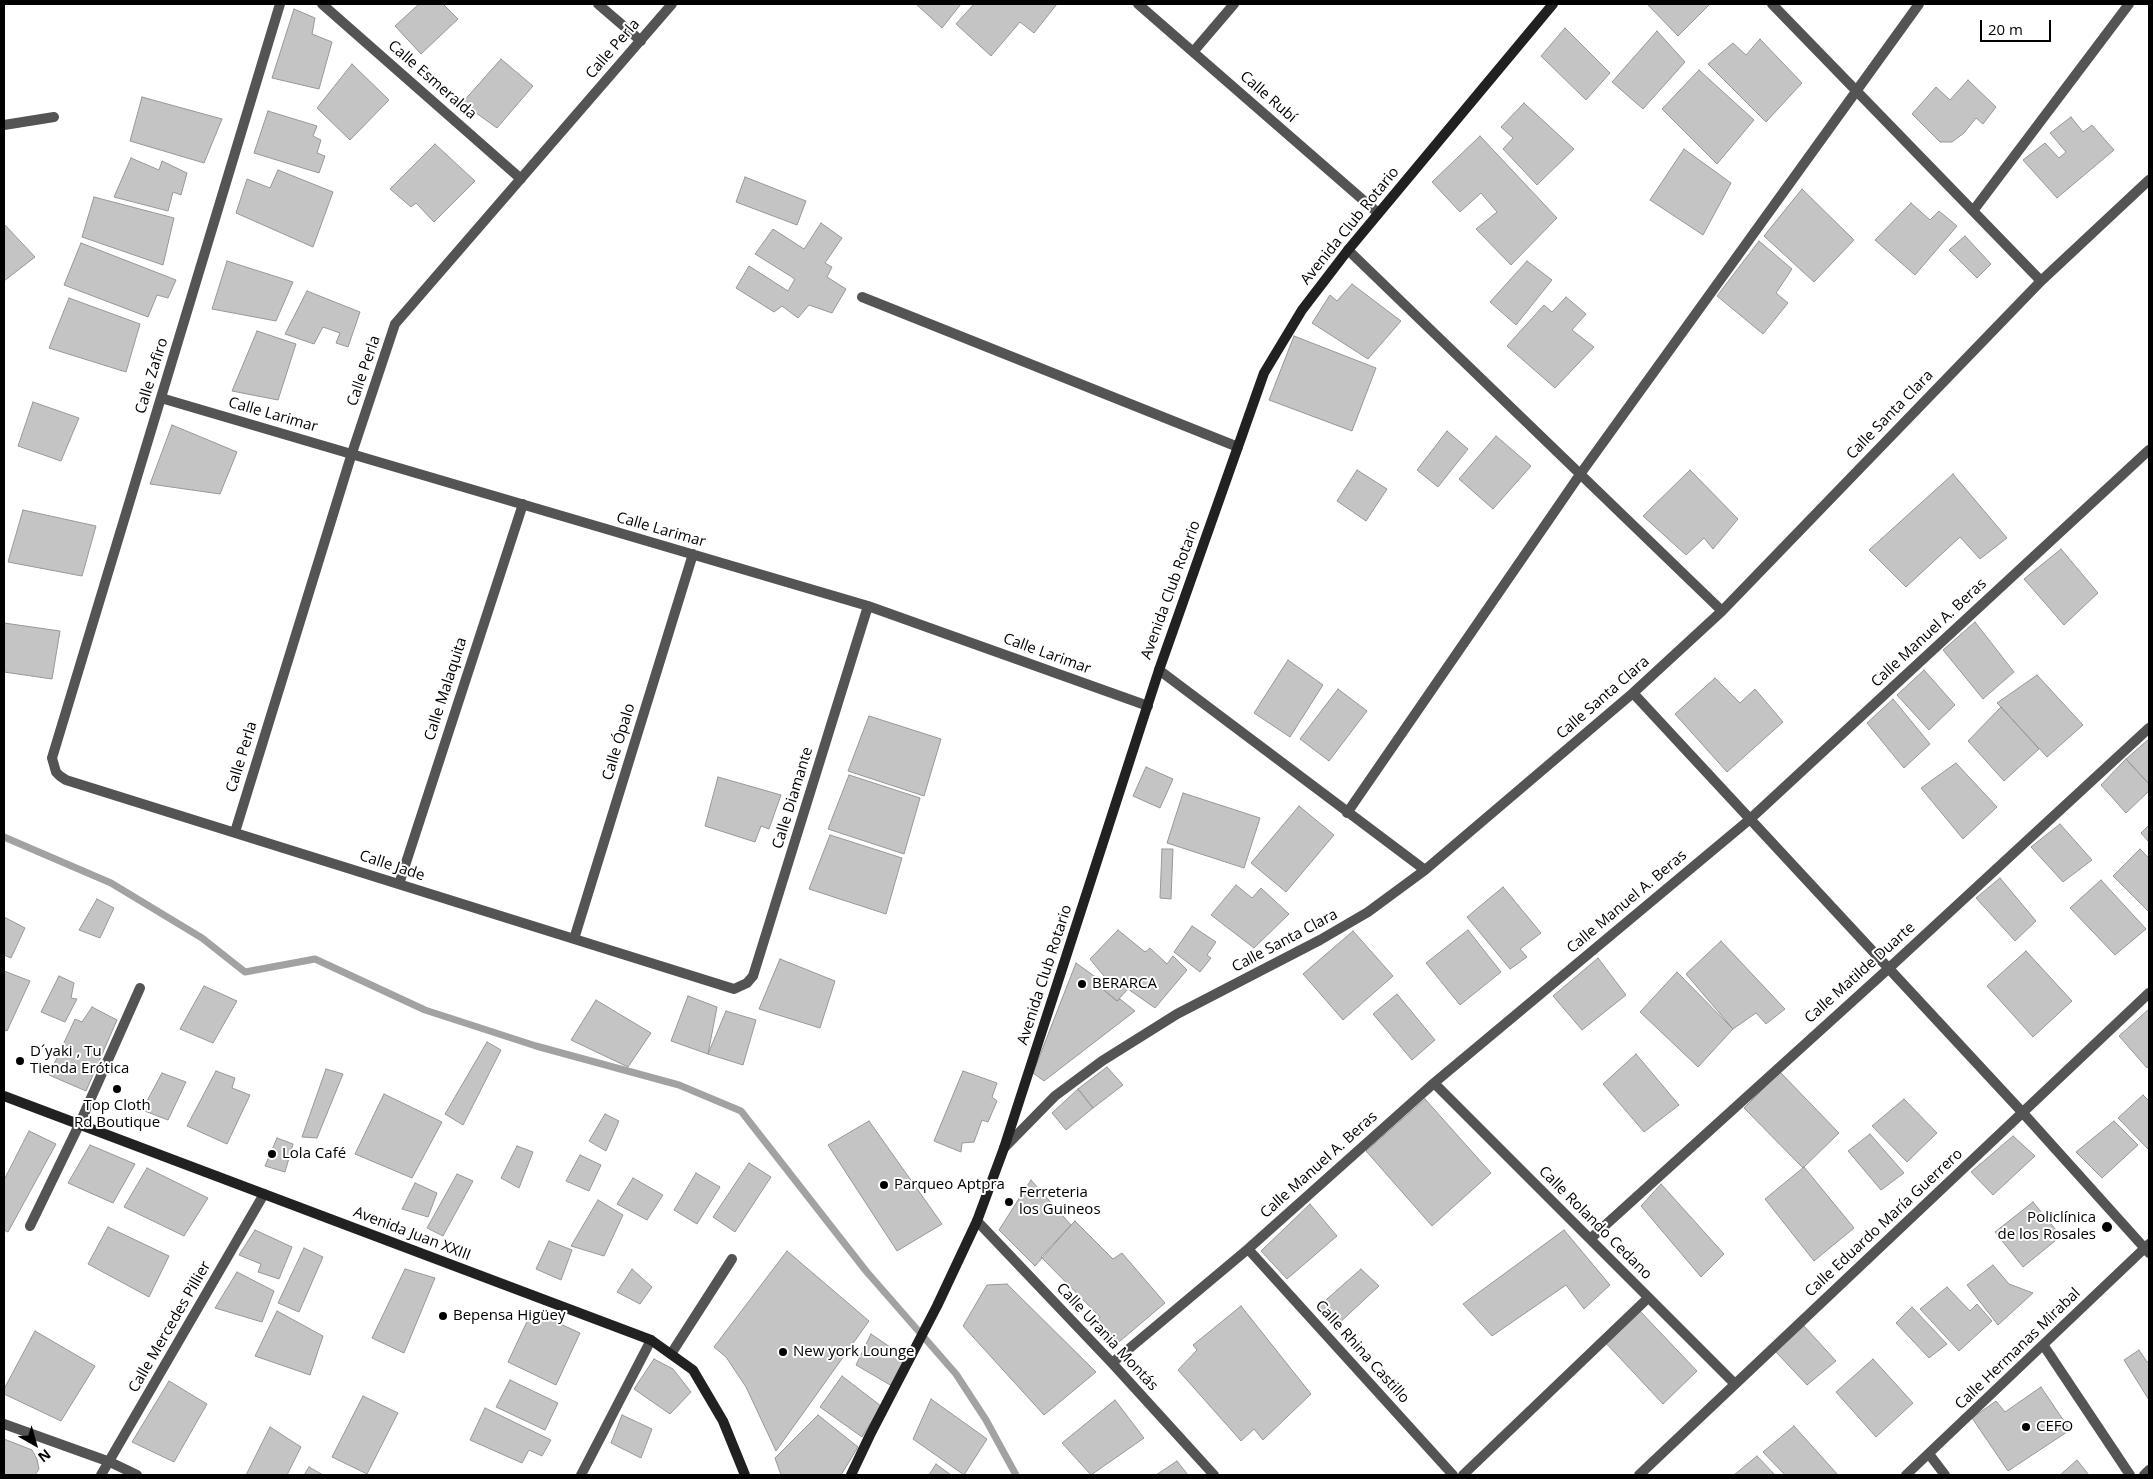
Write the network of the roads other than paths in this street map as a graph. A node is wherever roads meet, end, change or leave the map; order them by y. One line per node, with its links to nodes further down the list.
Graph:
1 (280, 4): 23 (street, Calle Zafiro)
2 (322, 4): 16 (street, Calle Esmeralda)
3 (598, 4): 11 (street)
4 (672, 4): 11 (street, Calle Perla)
5 (1138, 4): 12 (street, Calle Rubí)
6 (1234, 4): 12 (street)
7 (1553, 4): 19 (main road, Avenida Club Rotario)
8 (1772, 4): 13 (street)
9 (1919, 4): 13 (street)
10 (2129, 4): 18 (street)
11 (641, 40): 16 (street, Calle Perla)
12 (1193, 52): 19 (street, Calle Rubí)
13 (1857, 90): 18 (street); 27 (street)
14 (54, 117): 15 (street)
15 (4, 125)
16 (521, 179): 26 (street, Calle Perla)
17 (2149, 180): 21 (street, Calle Santa Clara)
18 (1973, 211): 21 (street)
19 (1378, 213): 20 (main road, Avenida Club Rotario)
20 (1348, 250): 24 (main road, Avenida Club Rotario); 27 (street)
21 (2041, 281): 31 (street, Calle Santa Clara)
22 (862, 297): 24 (street)
23 (161, 398): 26 (street, Calle Larimar); 36 (street, Calle Zafiro)
24 (1238, 447): 32 (main road, Avenida Club Rotario)
25 (2149, 450): 38 (street, Calle Manuel A. Beras)
26 (352, 454): 28 (street, Calle Larimar); 39 (street, Calle Perla)
27 (1581, 473): 31 (street); 37 (street)
28 (523, 504): 29 (street, Calle Larimar); 41 (street, Calle Malaquita)
29 (692, 554): 30 (street, Calle Larimar); 42 (street, Calle Ópalo)
30 (868, 606): 34 (street, Calle Larimar); 45 (street, Calle Diamante)
31 (1722, 611): 33 (street, Calle Santa Clara)
32 (1158, 670): 34 (main road, Avenida Club Rotario); 37 (street)
33 (1633, 693): 38 (street); 40 (street, Calle Santa Clara)
34 (1148, 706): 51 (main road, Avenida Club Rotario)
35 (2149, 728): 43 (street, Calle Matilde Duarte)
36 (52, 758): 39 (street, Calle Jade)
37 (1347, 813): 40 (street)
38 (1749, 820): 43 (street); 47 (street, Calle Manuel A. Beras)
39 (235, 832): 41 (street, Calle Jade)
40 (1425, 870): 51 (street, Calle Santa Clara)
41 (399, 884): 42 (street, Calle Jade)
42 (574, 939): 45 (street, Calle Jade)
43 (1888, 969): 49 (street); 55 (street, Calle Matilde Duarte)
44 (140, 988): 50 (street)
45 (734, 989)
46 (2149, 993): 49 (street, Calle Eduardo María Guerrero)
47 (1434, 1083): 55 (street, Calle Rolando Cedano); 57 (street, Calle Manuel A. Beras)
48 (4, 1096): 50 (main road, Avenida Juan XXIII)
49 (2023, 1113): 56 (street); 64 (street, Calle Eduardo María Guerrero)
50 (79, 1125): 52 (main road, Avenida Juan XXIII); 54 (street)
51 (1004, 1148): 53 (main road, Avenida Club Rotario)
52 (264, 1194): 60 (main road, Avenida Juan XXIII); 67 (street, Calle Mercedes Pillier)
53 (977, 1221): 63 (street, Calle Urania Montás); 73 (main road, Avenida Club Rotario)
54 (30, 1226)
55 (1590, 1239): 59 (street, Calle Rolando Cedano)
56 (2148, 1248): 61 (street, Calle Hermanas Mirabal)
57 (1248, 1249): 63 (street, Calle Manuel A. Beras); 75 (street, Calle Rhina Castillo)
58 (732, 1259): 62 (street)
59 (1648, 1298): 64 (street, Calle Rolando Cedano); 76 (street)
60 (651, 1340): 62 (main road, Avenida Juan XXIII); 71 (street)
61 (2044, 1346): 66 (street, Calle Hermanas Mirabal); 80 (street)
62 (671, 1354): 72 (main road, Avenida Juan XXIII)
63 (1112, 1363): 74 (street, Calle Urania Montás)
64 (1735, 1384): 77 (street, Calle Eduardo María Guerrero)
65 (4, 1424): 67 (street)
66 (1929, 1454): 78 (street, Calle Hermanas Mirabal); 79 (street)
67 (110, 1462): 69 (street, Calle Mercedes Pillier); 70 (street)
68 (2149, 1470): 81 (street)
69 (101, 1475)
70 (138, 1475)
71 (581, 1475)
72 (745, 1475)
73 (851, 1475)
74 (1214, 1475)
75 (1453, 1475)
76 (1463, 1475)
77 (1639, 1475)
78 (1906, 1475)
79 (1945, 1475)
80 (2130, 1475)
81 (2144, 1475)

